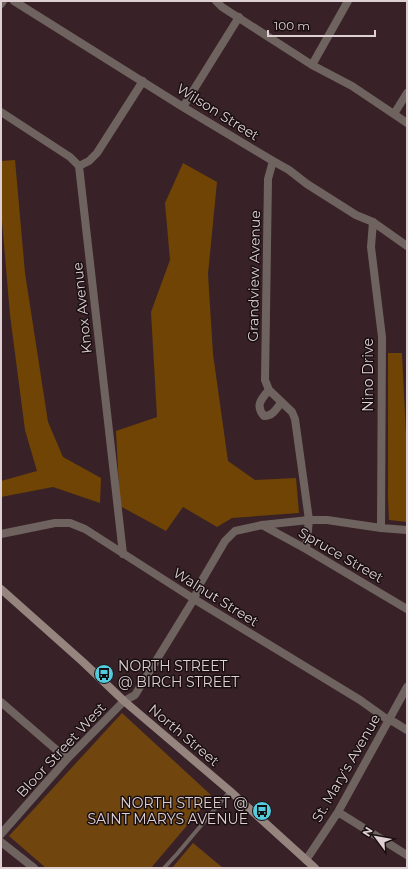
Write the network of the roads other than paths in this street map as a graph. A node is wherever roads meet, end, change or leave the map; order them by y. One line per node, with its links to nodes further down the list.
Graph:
1 (3, 1): 5 (street)
2 (14, 1): 8 (street, Wilson Street)
3 (348, 1): 7 (street)
4 (221, 3): 6 (street)
5 (1, 4)
6 (239, 17): 7 (street); 10 (street)
7 (312, 65): 12 (street)
8 (143, 81): 10 (street, Wilson Street); 15 (street)
9 (407, 93): 12 (street)
10 (183, 107): 14 (street, Wilson Street)
11 (1, 112): 15 (street)
12 (394, 114): 13 (street)
13 (407, 123)
14 (273, 161): 16 (street, Wilson Street); 18 (street, Grandview Avenue)
15 (79, 166): 26 (street, Knox Avenue)
16 (373, 222): 17 (street, Wilson Street); 22 (street, Nino Drive)
17 (407, 246)
18 (269, 390): 19 (street); 19 (street)
19 (281, 403): 20 (street)
20 (309, 520): 21 (street, Bloor Street West); 22 (street, Bloor Street West); 25 (street)
21 (262, 525): 25 (street, Spruce Street); 28 (street, Bloor Street West)
22 (381, 528): 23 (street, Bloor Street West)
23 (407, 530)
24 (1, 534): 26 (street, Walnut Street)
25 (306, 549): 29 (street, Spruce Street)
26 (123, 554): 28 (street, Walnut Street)
27 (1, 589): 31 (main road, North Street)
28 (194, 599): 31 (street, Bloor Street West); 33 (street, Walnut Street)
29 (407, 609)
30 (407, 687): 33 (street, St. Mary's Avenue)
31 (124, 701): 35 (street, Bloor Street West); 36 (main road, North Street)
32 (1, 702): 35 (street)
33 (388, 720): 34 (street, Walnut Street); 37 (street, St. Mary's Avenue)
34 (407, 730)
35 (67, 759): 38 (street, Bloor Street West)
36 (230, 791): 41 (main road, North Street); 43 (lane)
37 (338, 812): 40 (street); 41 (street, St. Mary's Avenue)
38 (1, 834)
39 (1, 842): 42 (street)
40 (407, 855)
41 (306, 860): 44 (main road, North Street)
42 (34, 868)
43 (164, 868)
44 (315, 868)

